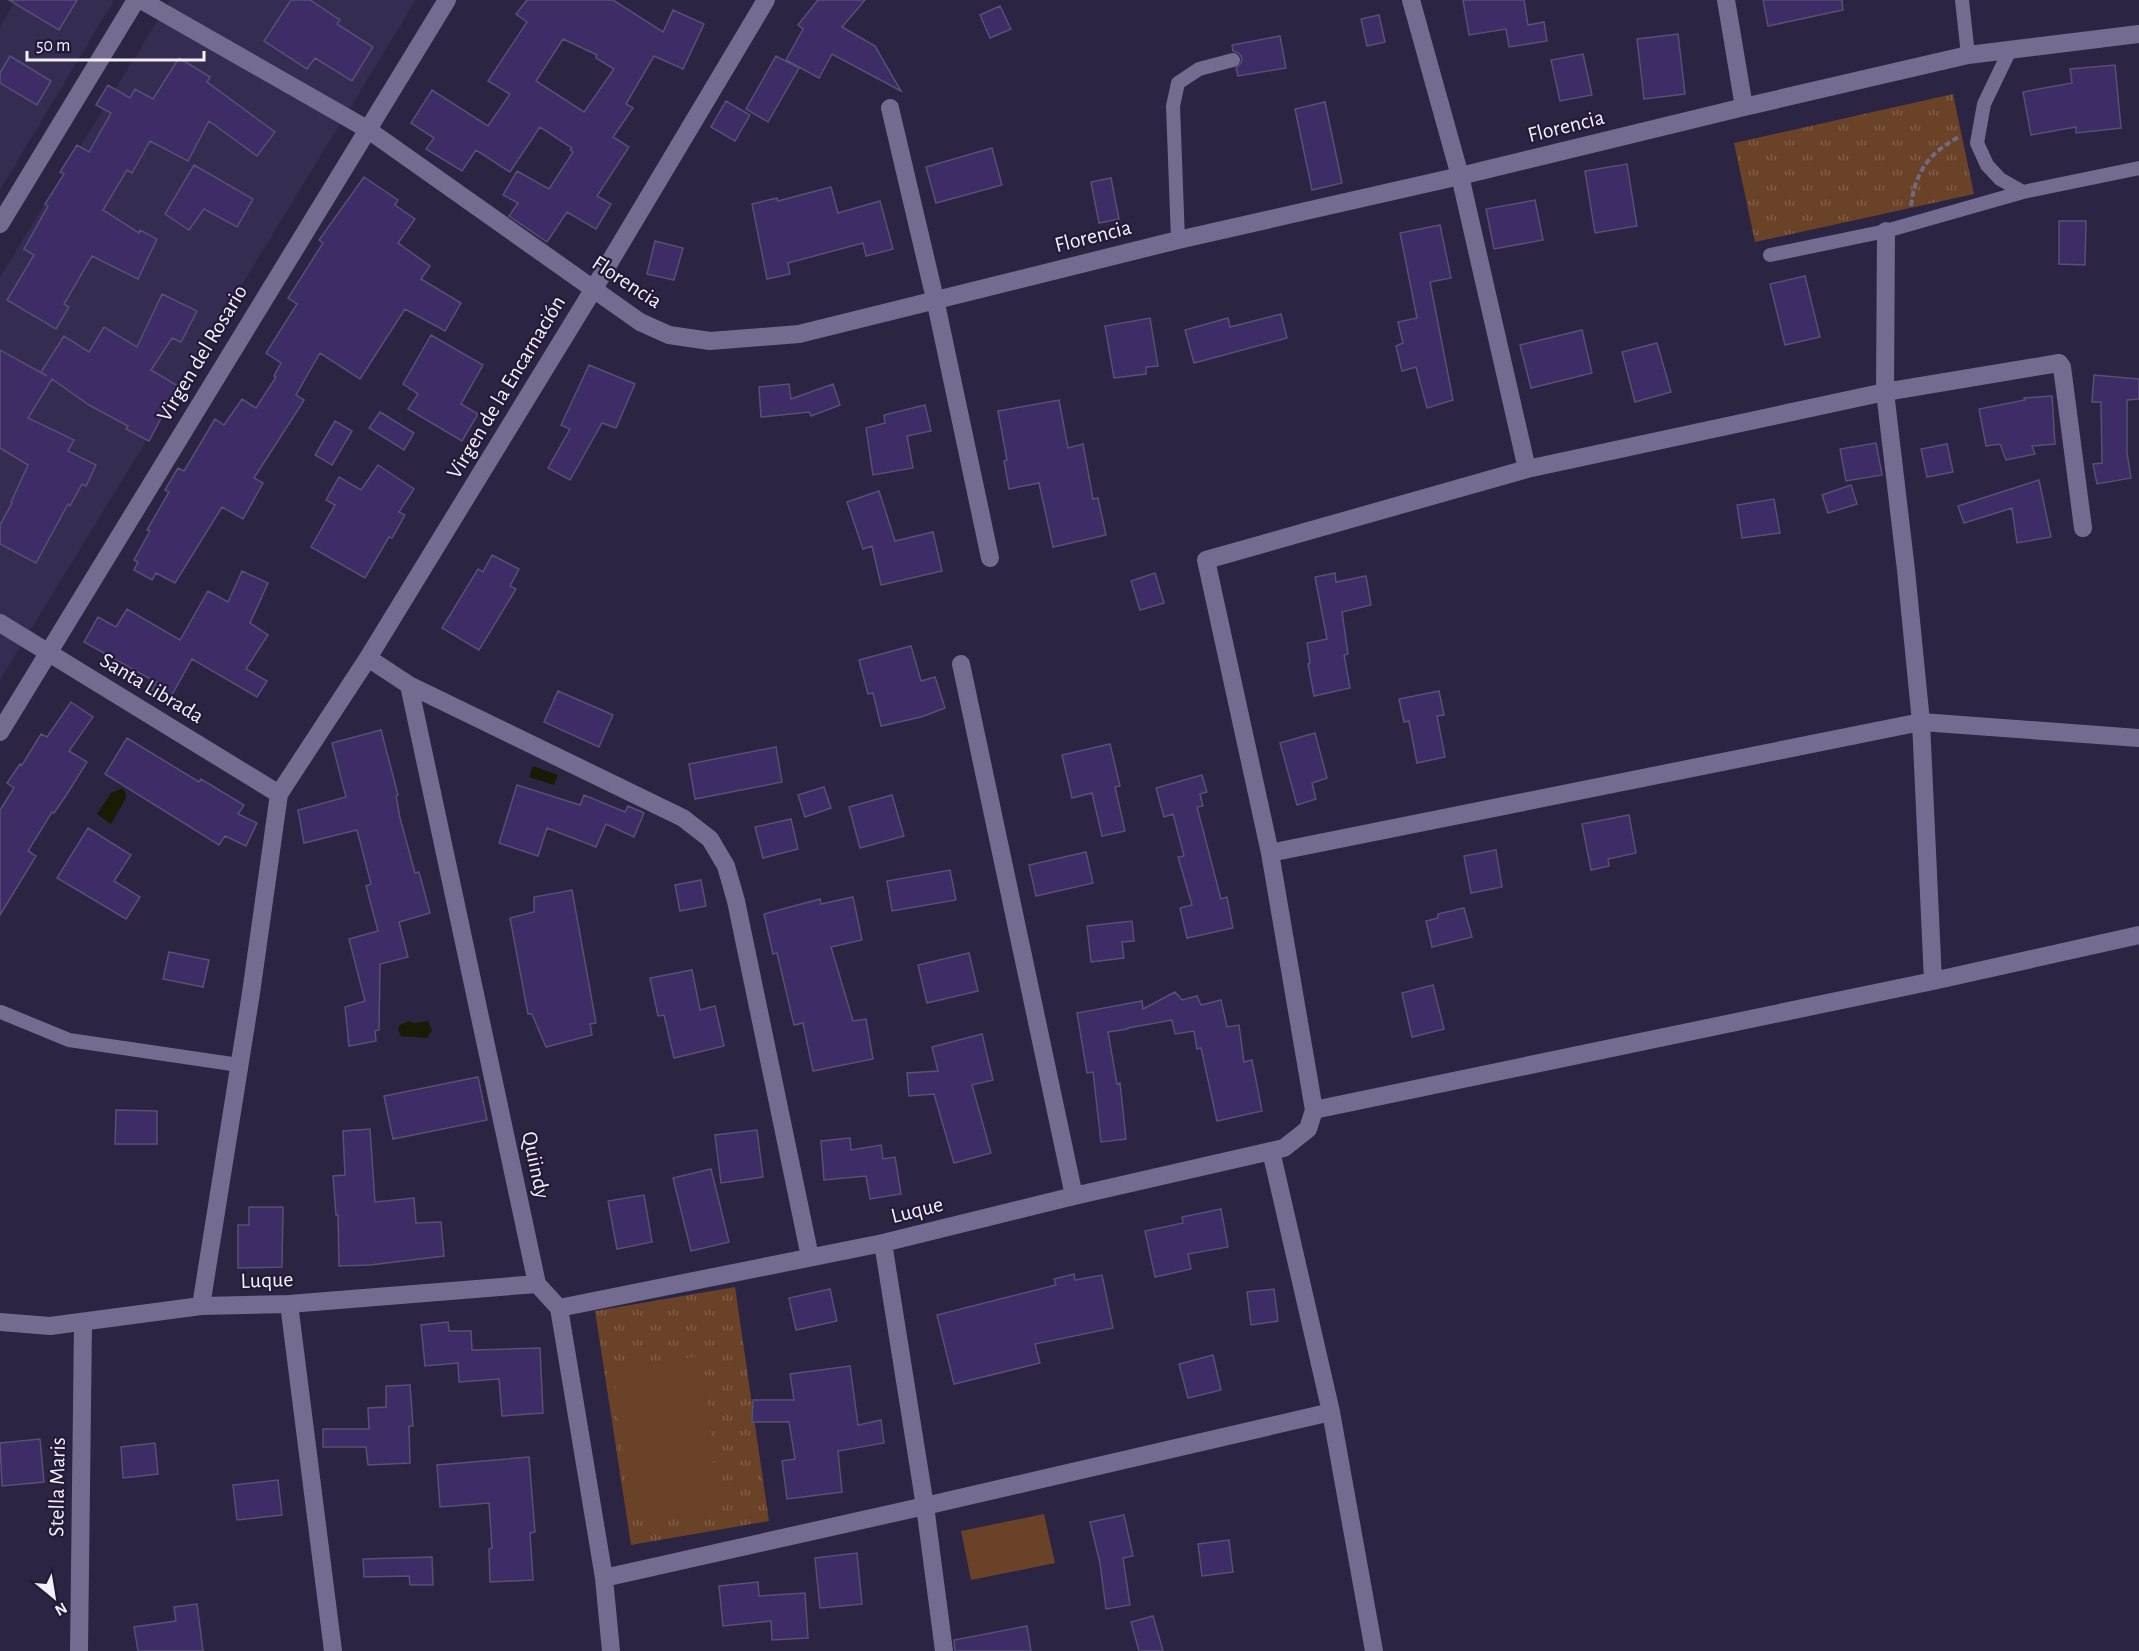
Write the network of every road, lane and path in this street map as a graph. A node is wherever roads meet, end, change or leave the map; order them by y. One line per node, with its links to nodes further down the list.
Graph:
1 (136, 0): 19 (street)
2 (141, 0): 15 (street, Florencia)
3 (447, 0): 15 (street, Virgen del Rosario)
4 (766, 0): 24 (street, Virgen de la Encarnación)
5 (1411, 0): 17 (street)
6 (1726, 0): 12 (street)
7 (1962, 0): 10 (lane)
8 (2139, 34): 9 (street, Florencia)
9 (2010, 50): 10 (street, Florencia); 14 (lane)
10 (1968, 55): 12 (street, Florencia)
11 (1233, 60): 22 (lane)
12 (1744, 107): 17 (street, Florencia)
13 (890, 108): 25 (street)
14 (1978, 128): 18 (lane); 20 (path)
15 (367, 129): 24 (street, Florencia); 31 (street, Virgen del Rosario)
16 (2139, 168): 18 (lane)
17 (1460, 176): 22 (street, Florencia); 27 (street)
18 (2023, 192): 20 (lane)
19 (0, 224)
20 (1906, 225): 21 (lane)
21 (1886, 231): 23 (lane); 26 (street)
22 (1178, 240): 25 (street, Florencia)
23 (1770, 255)
24 (593, 290): 25 (street, Florencia); 32 (street, Virgen de la Encarnación)
25 (934, 298): 29 (street)
26 (1885, 392): 27 (street); 28 (street); 35 (street)
27 (1527, 469): 39 (street)
28 (2083, 528)
29 (990, 558)
30 (0, 623): 31 (street, Santa Librada)
31 (48, 653): 36 (street, Virgen del Rosario); 38 (street, Santa Librada)
32 (368, 658): 34 (street); 38 (street, Virgen de la Encarnación)
33 (961, 664): 46 (street)
34 (409, 685): 48 (street); 49 (street, Quiindy)
35 (1921, 722): 37 (street); 39 (street); 41 (street)
36 (0, 732)
37 (2139, 738)
38 (279, 794): 43 (street)
39 (1270, 853): 44 (street)
40 (2139, 935): 41 (street)
41 (1933, 981): 44 (street)
42 (1, 1012): 43 (lane)
43 (239, 1065): 51 (street)
44 (1314, 1110): 45 (street)
45 (1278, 1150): 46 (street, Luque); 55 (street)
46 (1074, 1196): 47 (street, Luque)
47 (883, 1243): 48 (street, Luque); 56 (street)
48 (810, 1257): 52 (street, Luque)
49 (537, 1284): 50 (street, Luque); 52 (street)
50 (289, 1304): 51 (street, Luque); 59 (street)
51 (201, 1306): 54 (street, Luque)
52 (559, 1308): 57 (street)
53 (0, 1322): 54 (street, Luque)
54 (83, 1323): 58 (street, Stella Maris)
55 (1331, 1412): 56 (street); 62 (street)
56 (926, 1506): 57 (street); 61 (street)
57 (604, 1578): 60 (street)
58 (79, 1651)
59 (333, 1651)
60 (611, 1651)
61 (944, 1651)
62 (1374, 1651)

